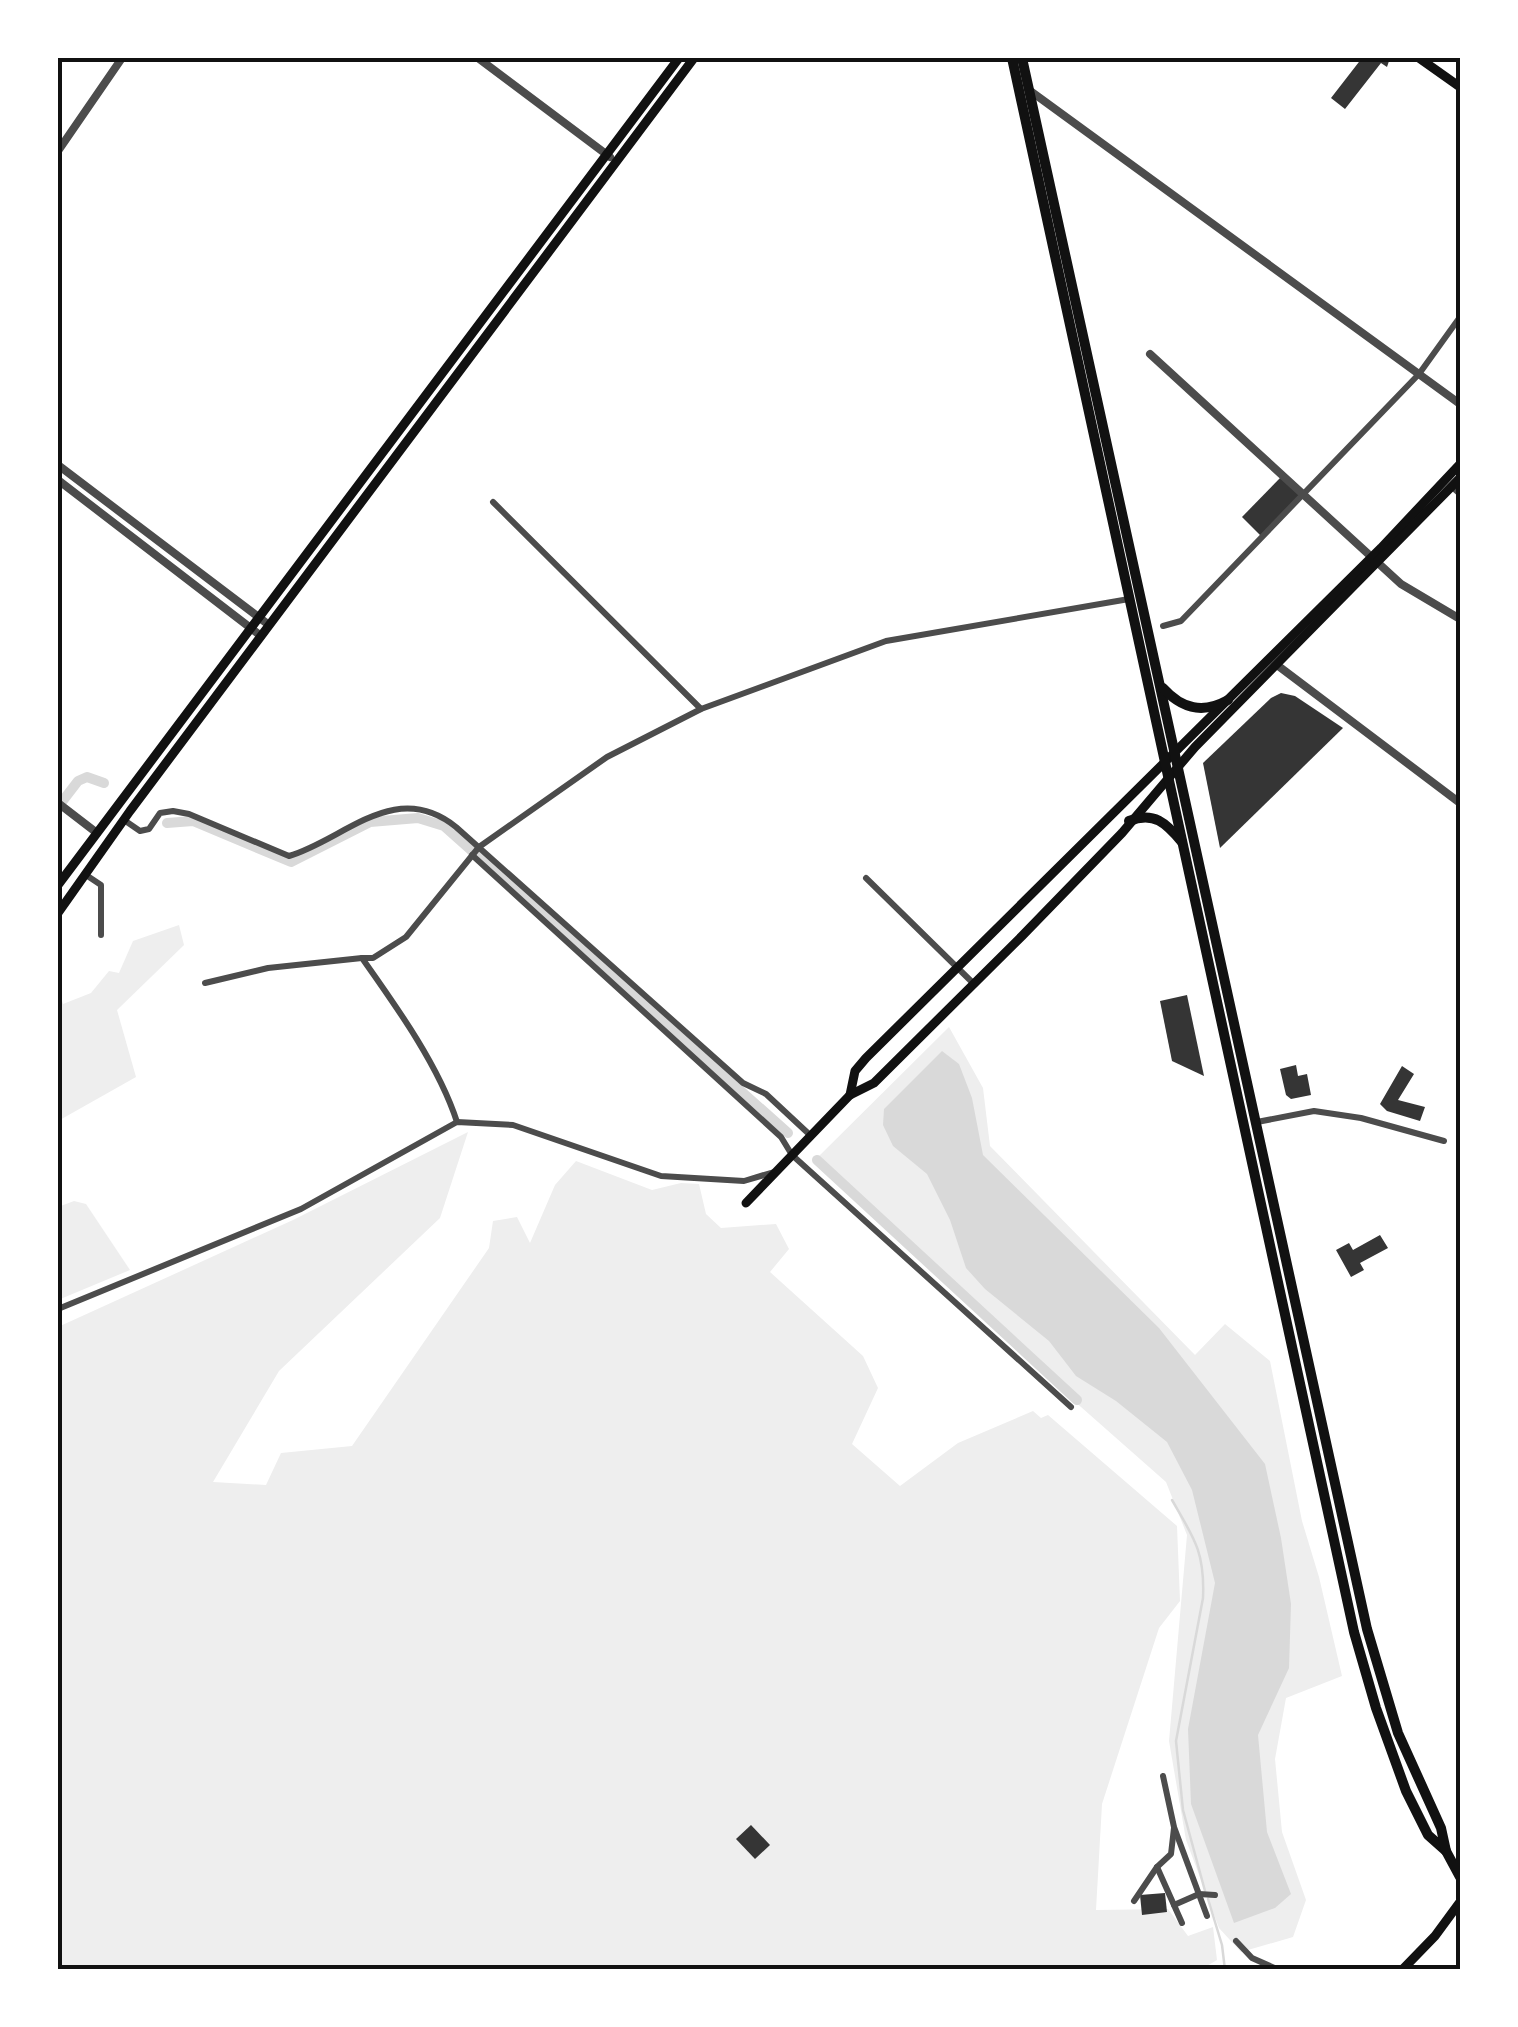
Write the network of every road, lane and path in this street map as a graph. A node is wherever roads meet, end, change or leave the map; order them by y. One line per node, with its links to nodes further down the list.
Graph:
1 (122, 58): 10 (street)
2 (478, 58): 11 (street)
3 (678, 58): 11 (main road)
4 (694, 58): 12 (main road)
5 (1012, 58): 25 (main road)
6 (1022, 58): 9 (main road)
7 (1419, 58): 8 (main road)
8 (1460, 87)
9 (1030, 90): 15 (street); 33 (main road)
10 (58, 151)
11 (606, 154): 12 (street); 26 (main road)
12 (616, 161): 28 (main road)
13 (1460, 317): 15 (street)
14 (1150, 354): 22 (street)
15 (1419, 374): 16 (street); 22 (street)
16 (1460, 404)
17 (58, 464): 26 (street)
18 (1460, 464): 24 (main road)
19 (1460, 478): 21 (main road)
20 (58, 480): 30 (street)
21 (1456, 490): 24 (main road)
22 (1303, 493): 24 (street); 29 (street)
23 (493, 502): 35 (street)
24 (1376, 559): 27 (street); 32 (main road); 34 (main road)
25 (1130, 599): 35 (street); 37 (main road)
26 (258, 617): 28 (street); 30 (main road)
27 (1460, 619)
28 (269, 625): 31 (main road)
29 (1163, 626)
30 (250, 628): 31 (street); 45 (main road)
31 (261, 636): 43 (main road)
32 (1277, 665): 38 (main road); 41 (street)
33 (1162, 687): 34 (main road); 36 (main road)
34 (1228, 700): 36 (main road)
35 (701, 709): 47 (street)
36 (1175, 751): 37 (main road); 38 (main road)
37 (1164, 761): 39 (main road); 42 (main road)
38 (1178, 766): 39 (main road); 60 (main road)
39 (1168, 778): 44 (main road); 46 (main road)
40 (58, 802): 45 (street)
41 (1460, 803)
42 (1116, 808): 44 (main road); 55 (main road)
43 (124, 820): 47 (street); 49 (main road)
44 (1129, 821): 46 (main road); 57 (main road)
45 (97, 832): 51 (main road)
46 (1183, 843): 70 (main road)
47 (479, 847): 48 (street); 61 (street)
48 (472, 855): 54 (street); 63 (street)
49 (86, 874): 52 (main road); 53 (street)
50 (866, 878): 55 (street)
51 (58, 886)
52 (58, 913)
53 (101, 935)
54 (362, 958): 56 (street); 59 (street)
55 (957, 968): 57 (street); 58 (main road)
56 (205, 982)
57 (974, 984): 58 (main road)
58 (850, 1095): 61 (main road)
59 (458, 1122): 64 (street); 66 (street)
60 (1256, 1122): 62 (street); 70 (main road)
61 (810, 1136): 63 (main road)
62 (1444, 1141)
63 (792, 1155): 64 (main road); 67 (street)
64 (775, 1172): 65 (main road)
65 (746, 1202)
66 (58, 1309)
67 (1071, 1406)
68 (1163, 1776): 69 (street)
69 (1174, 1827): 71 (street); 73 (street)
70 (1446, 1851): 72 (main road)
71 (1157, 1867): 75 (street); 77 (street)
72 (1460, 1877)
73 (1199, 1894): 74 (street); 77 (street); 78 (street)
74 (1215, 1895)
75 (1134, 1901)
76 (1460, 1902): 82 (main road)
77 (1174, 1905): 79 (street)
78 (1208, 1916)
79 (1182, 1923)
80 (1236, 1941): 81 (street)
81 (1279, 1970)
82 (1402, 1970)

